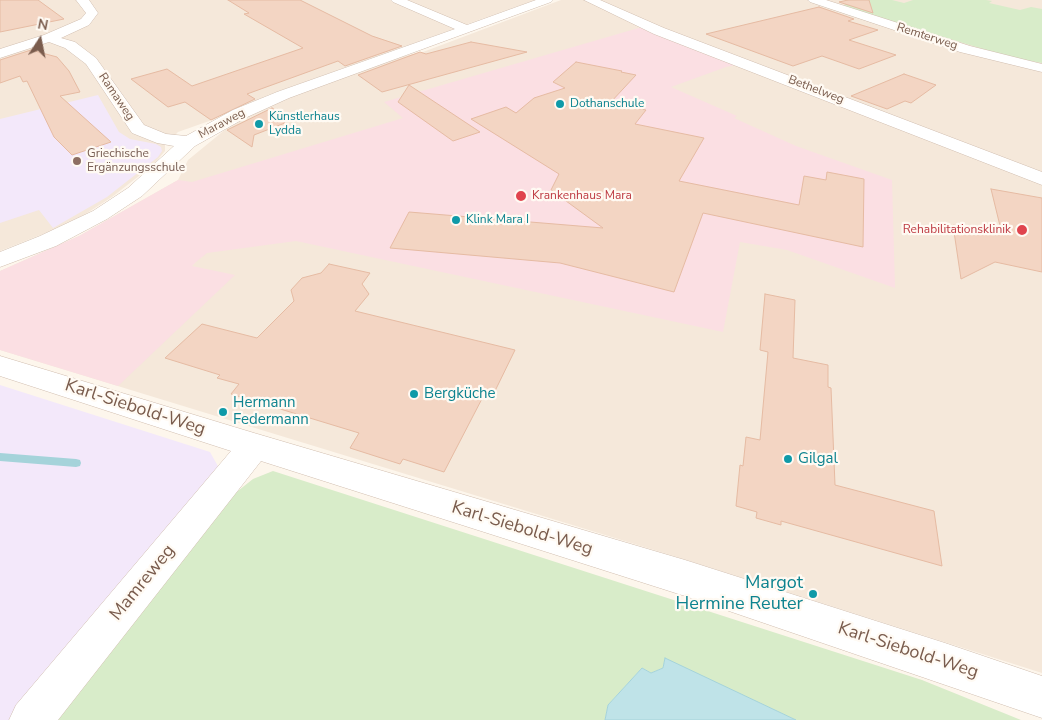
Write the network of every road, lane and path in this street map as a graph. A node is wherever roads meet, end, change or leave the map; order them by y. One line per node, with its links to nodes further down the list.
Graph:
1 (82, 0): 7 (street)
2 (397, 0): 6 (street)
3 (547, 0): 6 (street, Maraweg)
4 (590, 0): 11 (street, Bethelweg)
5 (815, 0): 9 (street, Remterweg)
6 (466, 29): 10 (street, Maraweg)
7 (49, 38): 8 (street); 10 (street, Ramaweg)
8 (0, 54)
9 (1042, 68)
10 (189, 142): 12 (street, Maraweg)
11 (1042, 179)
12 (0, 260)
13 (0, 366): 14 (street, Karl-Siebold-Weg)
14 (254, 446): 15 (street, Karl-Siebold-Weg); 16 (street, Mamreweg)
15 (1042, 698)
16 (31, 720)

